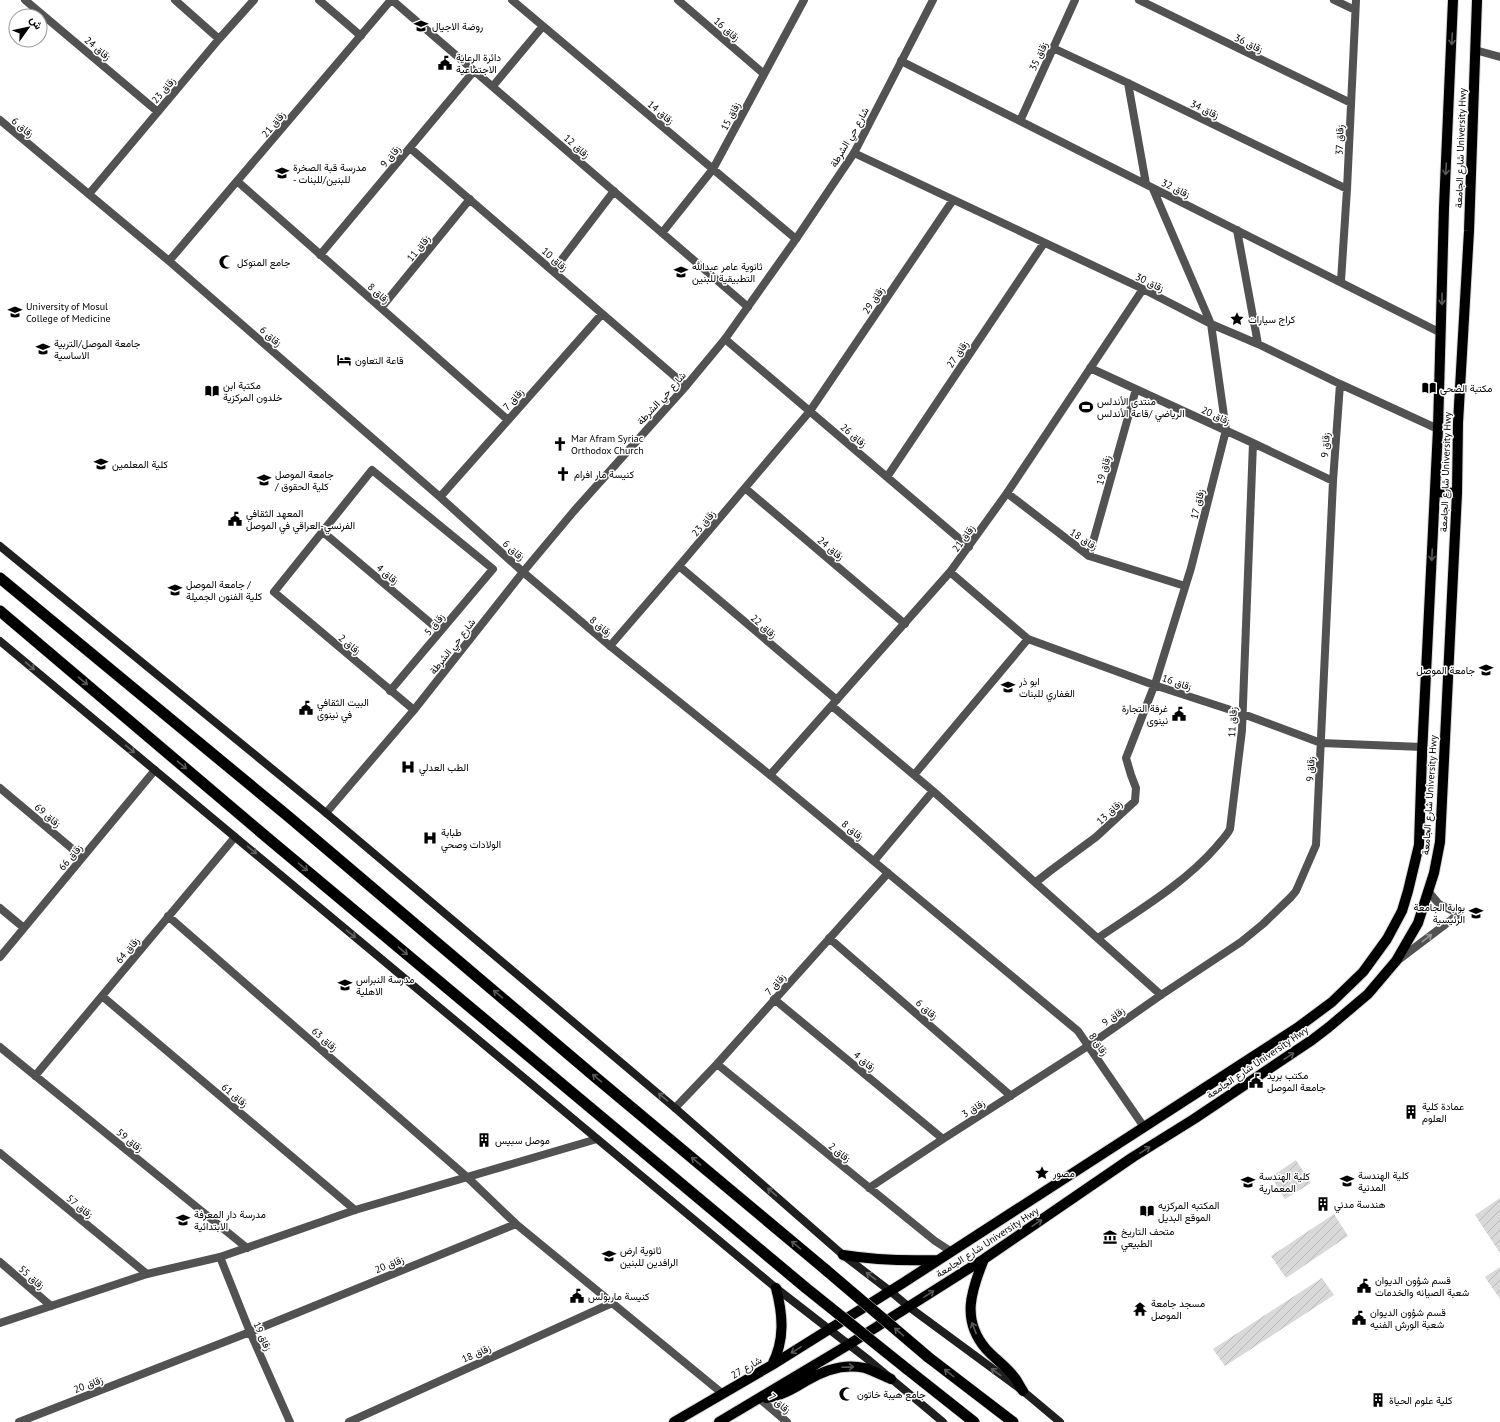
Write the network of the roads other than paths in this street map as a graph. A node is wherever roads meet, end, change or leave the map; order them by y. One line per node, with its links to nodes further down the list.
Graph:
1 (25, 0): 29 (street, زقاق 24)
2 (175, 0): 19 (street)
3 (254, 0): 19 (street, زقاق 23)
4 (319, 0): 18 (street)
5 (392, 0): 18 (street, زقاق 21); 24 (street, زقاق 12)
6 (512, 0): 17 (street, زقاق 14)
7 (678, 0): 25 (street, زقاق 16)
8 (804, 0): 25 (street, زقاق 15)
9 (933, 0): 23 (street, شارع حي الشرطة)
10 (1075, 0): 20 (street, زقاق 35)
11 (1139, 0): 28 (street, زقاق 36)
12 (1334, 0): 16 (street)
13 (1356, 0): 16 (street, زقاق 37)
14 (1453, 0): 55 (main road, شارع الجامعة University Hwy, one-way to 55)
15 (1477, 0): 21 (main road, شارع الجامعة University Hwy)
16 (1355, 10): 28 (street, زقاق 37)
17 (543, 26): 27 (street); 34 (street, زقاق 14)
18 (361, 36): 35 (street, زقاق 21)
19 (219, 39): 29 (street, زقاق 23)
20 (1053, 48): 26 (street, زقاق 34); 31 (street, زقاق 35)
21 (1475, 50): 22 (street); 72 (main road, شارع الجامعة University Hwy)
22 (1500, 56)
23 (901, 61): 31 (street, زقاق 32); 33 (street, شارع حي الشرطة)
24 (474, 71): 27 (street, زقاق 12); 32 (street, زقاق 9)
25 (764, 74): 34 (street, زقاق 15)
26 (1128, 83): 36 (street, زقاق 17); 37 (street, زقاق 34)
27 (493, 86): 38 (street, زقاق 12)
28 (1351, 103): 37 (street, زقاق 37)
29 (158, 112): 39 (street, زقاق 23)
30 (0, 120): 39 (street, زقاق 6)
31 (1020, 121): 36 (street, زقاق 32)
32 (410, 148): 40 (street, زقاق 10); 46 (street, زقاق 9)
33 (854, 153): 41 (street, زقاق 30); 44 (street, شارع حي الشرطة)
34 (713, 169): 43 (street, زقاق 15); 44 (street, زقاق 14)
35 (237, 181): 46 (street, زقاق 8); 47 (street, زقاق 21)
36 (1150, 186): 42 (street, زقاق 32); 54 (street, زقاق 17)
37 (1347, 189): 49 (street, زقاق 37)
38 (614, 191): 43 (street, زقاق 12); 48 (street)
39 (89, 194): 47 (street, زقاق 6)
40 (470, 199): 48 (street, زقاق 10); 52 (street, زقاق 11)
41 (953, 200): 45 (street, زقاق 30); 62 (street, زقاق 29)
42 (1237, 230): 49 (street, زقاق 32); 57 (street)
43 (662, 233): 51 (street, زقاق 12)
44 (796, 239): 51 (street, شارع حي الشرطة)
45 (1044, 243): 50 (street, زقاق 30); 67 (street, زقاق 27)
46 (320, 255): 52 (street, زقاق 8)
47 (169, 261): 73 (street, زقاق 6)
48 (553, 271): 53 (street, زقاق 10)
49 (1341, 281): 55 (street, زقاق 32)
50 (1143, 290): 54 (street, زقاق 30); 58 (street, زقاق 21)
51 (748, 307): 56 (street, شارع حي الشرطة)
52 (381, 308): 63 (street, زقاق 8)
53 (602, 314): 60 (street, زقاق 10); 63 (street, زقاق 7)
54 (1211, 324): 57 (street, زقاق 30); 65 (street, زقاق 17)
55 (1441, 333): 64 (main road, شارع الجامعة University Hwy)
56 (725, 339): 60 (street, شارع حي الشرطة); 62 (street, زقاق 26)
57 (1258, 344): 59 (street, زقاق 30)
58 (1090, 368): 61 (street, زقاق 20); 71 (street, زقاق 21)
59 (1340, 384): 64 (street, زقاق 30); 68 (street, زقاق 9)
60 (686, 386): 79 (street, شارع حي الشرطة)
61 (1136, 389): 65 (street, زقاق 20); 77 (street, زقاق 19)
62 (810, 411): 67 (street, زقاق 26); 69 (street, زقاق 23)
63 (508, 420): 73 (street, زقاق 7)
64 (1438, 429): 70 (main road, شارع الجامعة University Hwy)
65 (1226, 430): 66 (street, زقاق 20); 82 (street, زقاق 17)
66 (1253, 443): 68 (street, زقاق 20); 93 (street, زقاق 11)
67 (887, 477): 76 (street, زقاق 26)
68 (1333, 481): 94 (street, زقاق 9)
69 (745, 488): 78 (street, زقاق 23); 84 (street, زقاق 24)
70 (1435, 492): 72 (main road); 95 (main road, شارع الجامعة University Hwy, one-way to 95)
71 (1007, 493): 76 (street, زقاق 21); 77 (street, زقاق 18)
72 (1457, 493): 107 (main road, شارع الجامعة University Hwy)
73 (440, 497): 79 (street, زقاق 6)
74 (322, 532): 85 (street, زقاق 4); 85 (street, زقاق 5); 90 (street, زقاق 2)
75 (0, 546): 101 (main road)
76 (969, 547): 80 (street, زقاق 21)
77 (1089, 556): 82 (street, زقاق 18)
78 (679, 566): 88 (street, زقاق 23); 91 (street, زقاق 22)
79 (523, 572): 88 (street, زقاق 8); 92 (street, شارع حي الشرطة)
80 (950, 572): 84 (street, زقاق 21); 86 (street, زقاق 16)
81 (0, 578): 162 (highway, one-way to 81, bridge)
82 (1185, 586): 89 (street, زقاق 17)
83 (0, 610): 161 (highway, one-way to 161, bridge)
84 (905, 624): 91 (street, زقاق 21)
85 (440, 631): 90 (street, زقاق 5)
86 (1028, 639): 89 (street, زقاق 16); 98 (street)
87 (0, 642): 96 (main road, one-way to 96)
88 (610, 646): 97 (street, زقاق 8)
89 (1154, 685): 93 (street, زقاق 16); 106 (street, زقاق 13)
90 (390, 691): 92 (street, زقاق 2)
91 (834, 703): 97 (street, زقاق 21); 98 (street, زقاق 22)
92 (414, 710): 101 (street, شارع حي الشرطة)
93 (1243, 714): 94 (street, زقاق 16); 112 (street, زقاق 11)
94 (1321, 743): 95 (street, زقاق 16); 115 (street, زقاق 9)
95 (1422, 747): 124 (main road, شارع الجامعة University Hwy)
96 (155, 770): 102 (main road); 103 (street, زقاق 66)
97 (770, 775): 104 (street, زقاق 8)
98 (914, 775): 100 (street, زقاق 22)
99 (0, 788): 103 (street, زقاق 69)
100 (933, 791): 104 (street); 106 (street, زقاق 22)
101 (326, 813): 123 (main road, one-way to 101)
102 (235, 837): 109 (street, زقاق 64); 125 (main road, one-way to 125)
103 (82, 857): 110 (street, زقاق 66)
104 (874, 861): 105 (street, زقاق 8)
105 (888, 873): 111 (street, زقاق 7); 118 (street, زقاق 8)
106 (1036, 882): 112 (street, زقاق 22)
107 (1428, 891): 114 (main road, شارع الجامعة University Hwy); 114 (street, one-way to 107)
108 (0, 908): 110 (street)
109 (168, 916): 116 (street, زقاق 64); 128 (street, زقاق 63)
110 (24, 928): 113 (street, زقاق 66)
111 (829, 938): 117 (street, زقاق 7); 122 (street, زقاق 6)
112 (1098, 938): 115 (street, زقاق 22)
113 (0, 957)
114 (1396, 961): 136 (main road, شارع الجامعة University Hwy, one-way to 114)
115 (1161, 995): 118 (street, زقاق 9)
116 (102, 996): 121 (street, زقاق 64); 130 (street, زقاق 61)
117 (774, 999): 120 (street, زقاق 7); 126 (street, زقاق 4)
118 (1088, 1046): 122 (street, زقاق 3); 124 (street, زقاق 8)
119 (0, 1047): 121 (street, زقاق 59)
120 (716, 1064): 123 (street, زقاق 7); 129 (street, زقاق 2)
121 (35, 1076): 132 (street, زقاق 59)
122 (1011, 1096): 126 (street, زقاق 3)
123 (675, 1108): 134 (main road, one-way to 123)
124 (1144, 1127): 133 (main road, شارع الجامعة University Hwy)
125 (597, 1139): 128 (street); 140 (main road)
126 (943, 1139): 129 (street, زقاق 3)
127 (0, 1153): 139 (street, زقاق 57)
128 (468, 1177): 130 (street); 131 (street, زقاق 63)
129 (869, 1188): 133 (street, زقاق 2)
130 (355, 1210): 132 (street)
131 (516, 1224): 142 (street); 147 (street, زقاق 20)
132 (247, 1248): 135 (street)
133 (952, 1252): 137 (main road, شارع الجامعة University Hwy)
134 (843, 1255): 137 (main road); 141 (main road, one-way to 134)
135 (220, 1256): 139 (street); 147 (street, زقاق 19)
136 (984, 1259): 144 (main road, شارع الجامعة University Hwy, one-way to 136); 151 (main road, one-way to 136)
137 (938, 1260): 141 (main road, شارع الجامعة University Hwy)
138 (0, 1262): 143 (street, زقاق 55)
139 (147, 1274): 143 (street)
140 (776, 1288): 146 (main road); 149 (main road)
141 (890, 1291): 144 (main road); 146 (main road, شارع الجامعة University Hwy)
142 (612, 1302): 152 (street); 156 (street, زقاق 18)
143 (51, 1306): 145 (street)
144 (909, 1307): 148 (main road, شارع الجامعة University Hwy); 151 (main road, one-way to 144)
145 (0, 1323)
146 (829, 1330): 148 (main road); 149 (main road, شارع 27, one-way to 149)
147 (250, 1332): 154 (street, زقاق 20); 155 (street, زقاق 19)
148 (848, 1344): 150 (main road); 153 (main road)
149 (772, 1365): 152 (main road, شارع 27)
150 (892, 1379): 153 (main road, one-way to 150); 160 (main road)
151 (1023, 1391): 163 (main road)
152 (723, 1394): 157 (main road, شارع 27)
153 (760, 1398): 158 (main road); 159 (street, زقاق 7)
154 (20, 1422)
155 (290, 1422)
156 (349, 1422)
157 (674, 1422)
158 (719, 1422)
159 (788, 1422)
160 (943, 1422)
161 (974, 1422)
162 (1013, 1422)
163 (1060, 1422)

